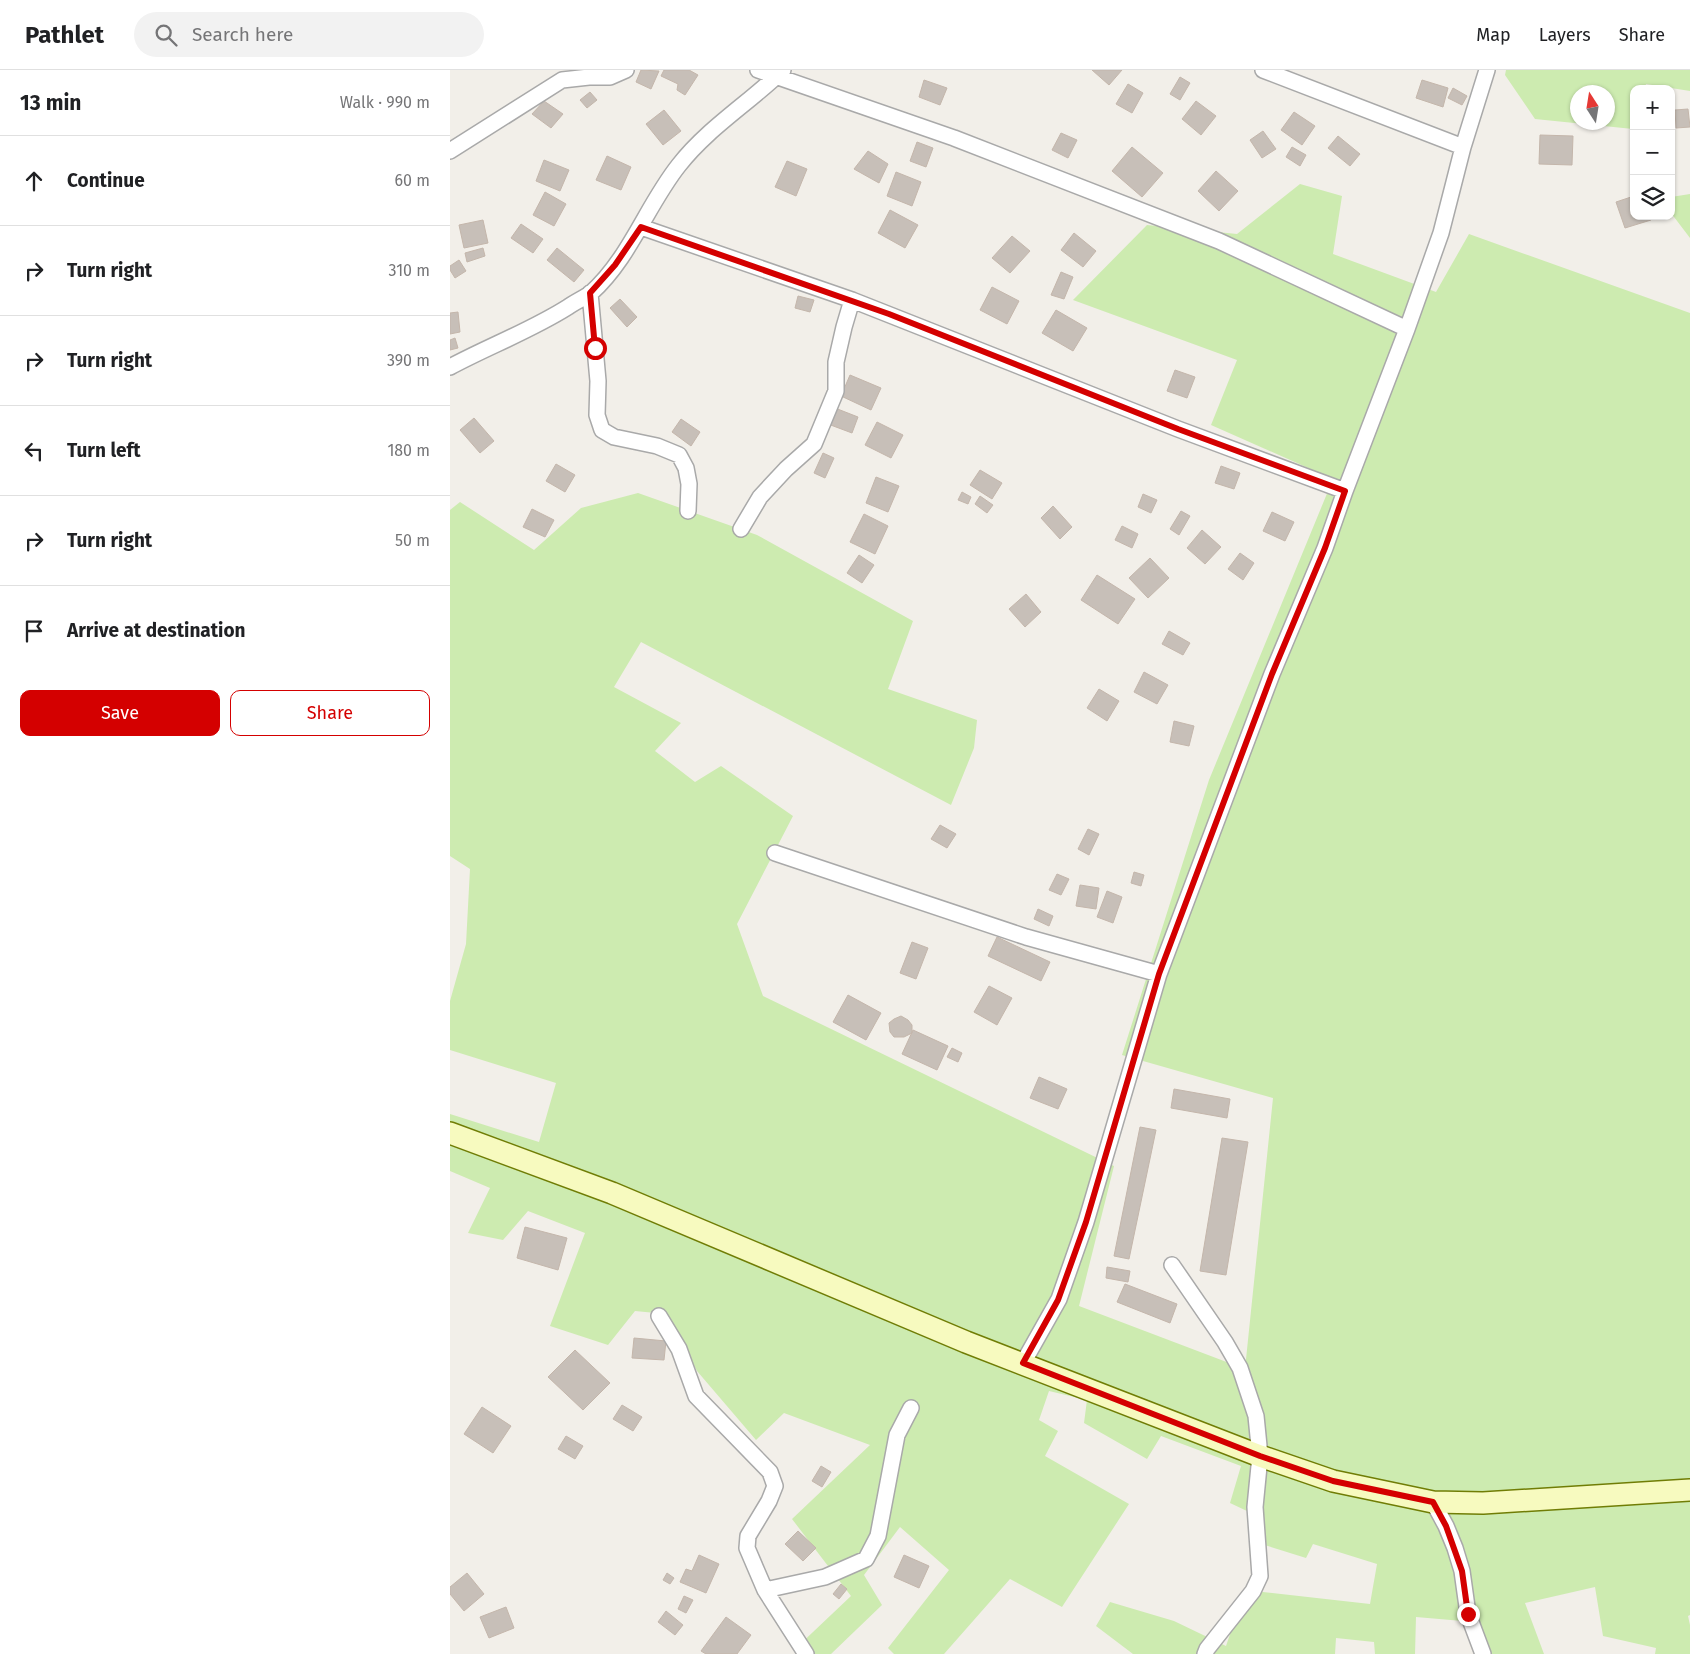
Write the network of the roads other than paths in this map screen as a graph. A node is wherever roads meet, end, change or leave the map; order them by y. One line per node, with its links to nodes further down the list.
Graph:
1 (626, 70): 7 (street)
2 (758, 70): 5 (street)
3 (1263, 70): 6 (street)
4 (1487, 70): 6 (street)
5 (780, 73): 8 (street); 11 (street)
6 (1464, 147): 11 (street)
7 (450, 151)
8 (641, 227): 9 (street); 10 (street)
9 (590, 293): 12 (street); 14 (street)
10 (852, 300): 13 (street); 15 (street)
11 (1407, 329): 13 (street)
12 (450, 367)
13 (1345, 491): 17 (street)
14 (688, 511)
15 (741, 530)
16 (775, 853): 17 (street)
17 (1159, 974): 21 (street)
18 (450, 1133): 21 (main road)
19 (1172, 1265): 23 (street)
20 (659, 1316): 26 (street)
21 (1023, 1363): 23 (main road)
22 (911, 1408): 26 (street)
23 (1260, 1456): 25 (main road); 28 (street)
24 (1690, 1490): 25 (main road)
25 (1433, 1502): 29 (street)
26 (765, 1590): 27 (street)
27 (806, 1654)
28 (1205, 1654)
29 (1483, 1654)

